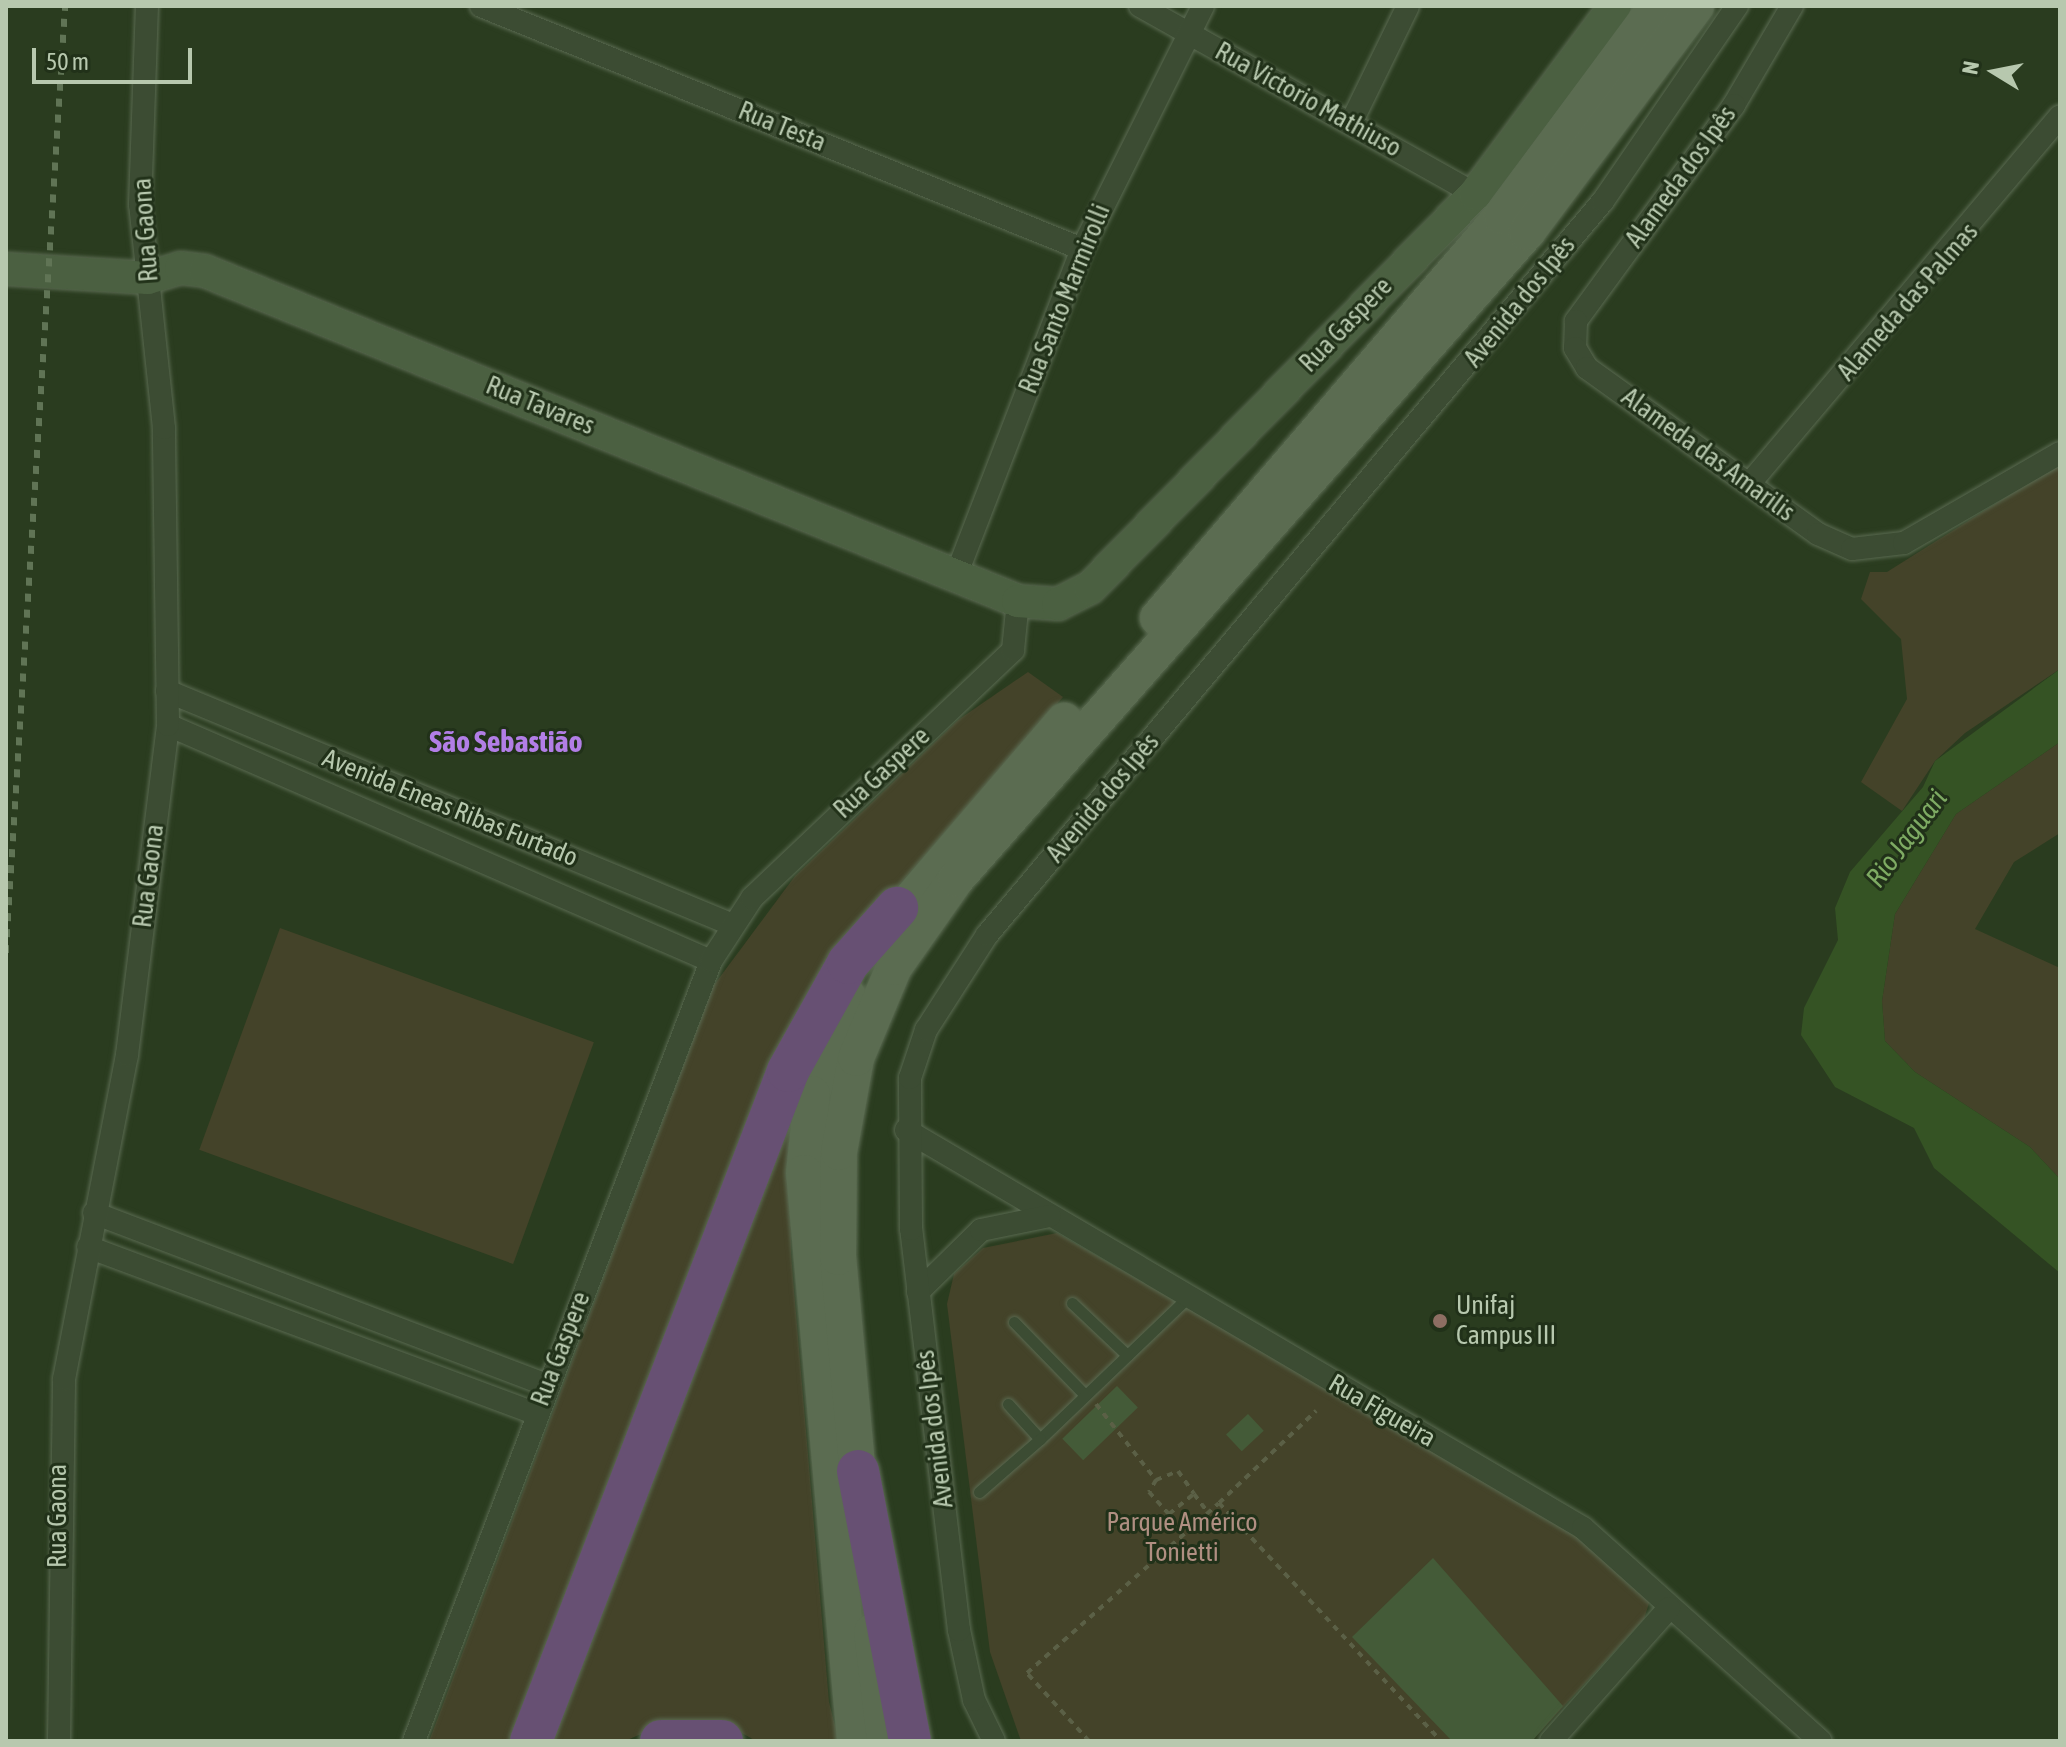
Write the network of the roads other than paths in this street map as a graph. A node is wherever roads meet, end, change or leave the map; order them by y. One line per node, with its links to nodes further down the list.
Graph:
1 (147, 6): 17 (street, Rua Gaona)
2 (481, 6): 15 (street, Rua Testa)
3 (1140, 6): 11 (street, Rua Victorio Mathiuso)
4 (1203, 6): 11 (street, Rua Santo Marmirolli)
5 (1408, 6): 13 (street)
6 (1615, 6): 14 (street, Rua Gaspere)
7 (1657, 6): 25 (main road)
8 (1696, 6): 42 (main road)
9 (1737, 6): 28 (street, Avenida dos Ipês)
10 (1792, 6): 18 (street, Alameda dos Ipês)
11 (1189, 33): 13 (street, Rua Victorio Mathiuso); 15 (street, Rua Santo Marmirolli)
12 (2060, 116): 20 (street, Alameda das Palmas)
13 (1351, 123): 14 (street, Rua Victorio Mathiuso)
14 (1475, 194): 22 (street, Rua Gaspere)
15 (1082, 249): 21 (street, Rua Santo Marmirolli)
16 (6, 269): 17 (street, Rua Tavares)
17 (148, 278): 21 (street, Rua Tavares); 23 (street, Rua Gaona)
18 (1575, 348): 20 (street, Alameda das Amarilis)
19 (2060, 453): 20 (street, Alameda das Amarilis)
20 (1750, 483)
21 (957, 573): 22 (street, Rua Tavares)
22 (1018, 601): 26 (street, Rua Gaspere)
23 (167, 691): 24 (street, Rua Gaona); 26 (street, Avenida Eneas Ribas Furtado)
24 (168, 725): 27 (street, Avenida Eneas Ribas Furtado); 29 (street, Rua Gaona)
25 (897, 908): 47 (highway); 50 (main road)
26 (733, 925): 27 (street, Rua Gaspere)
27 (711, 961): 37 (street, Rua Gaspere)
28 (906, 1130): 30 (street, Rua Figueira); 32 (street, Avenida dos Ipês)
29 (94, 1213): 31 (street, Rua Gaona); 37 (street)
30 (1050, 1216): 32 (street); 33 (street, Rua Figueira)
31 (88, 1247): 40 (street); 45 (street, Rua Gaona)
32 (918, 1292): 53 (street, Avenida dos Ipês)
33 (1186, 1299): 36 (lane); 44 (street, Rua Figueira)
34 (1072, 1303): 36 (lane)
35 (1014, 1322): 38 (lane)
36 (1127, 1355): 38 (lane)
37 (547, 1385): 40 (street, Rua Gaspere)
38 (1087, 1393): 41 (lane)
39 (1008, 1404): 41 (lane)
40 (537, 1414): 46 (street, Rua Gaspere)
41 (1040, 1439): 43 (lane)
42 (858, 1471): 51 (main road); 52 (highway)
43 (979, 1492)
44 (1669, 1608): 54 (street); 55 (street, Rua Figueira)
45 (59, 1741)
46 (414, 1741)
47 (531, 1741)
48 (661, 1741): 49 (highway)
49 (722, 1741)
50 (855, 1741)
51 (885, 1741)
52 (910, 1741)
53 (994, 1741)
54 (1551, 1741)
55 (1820, 1741)

